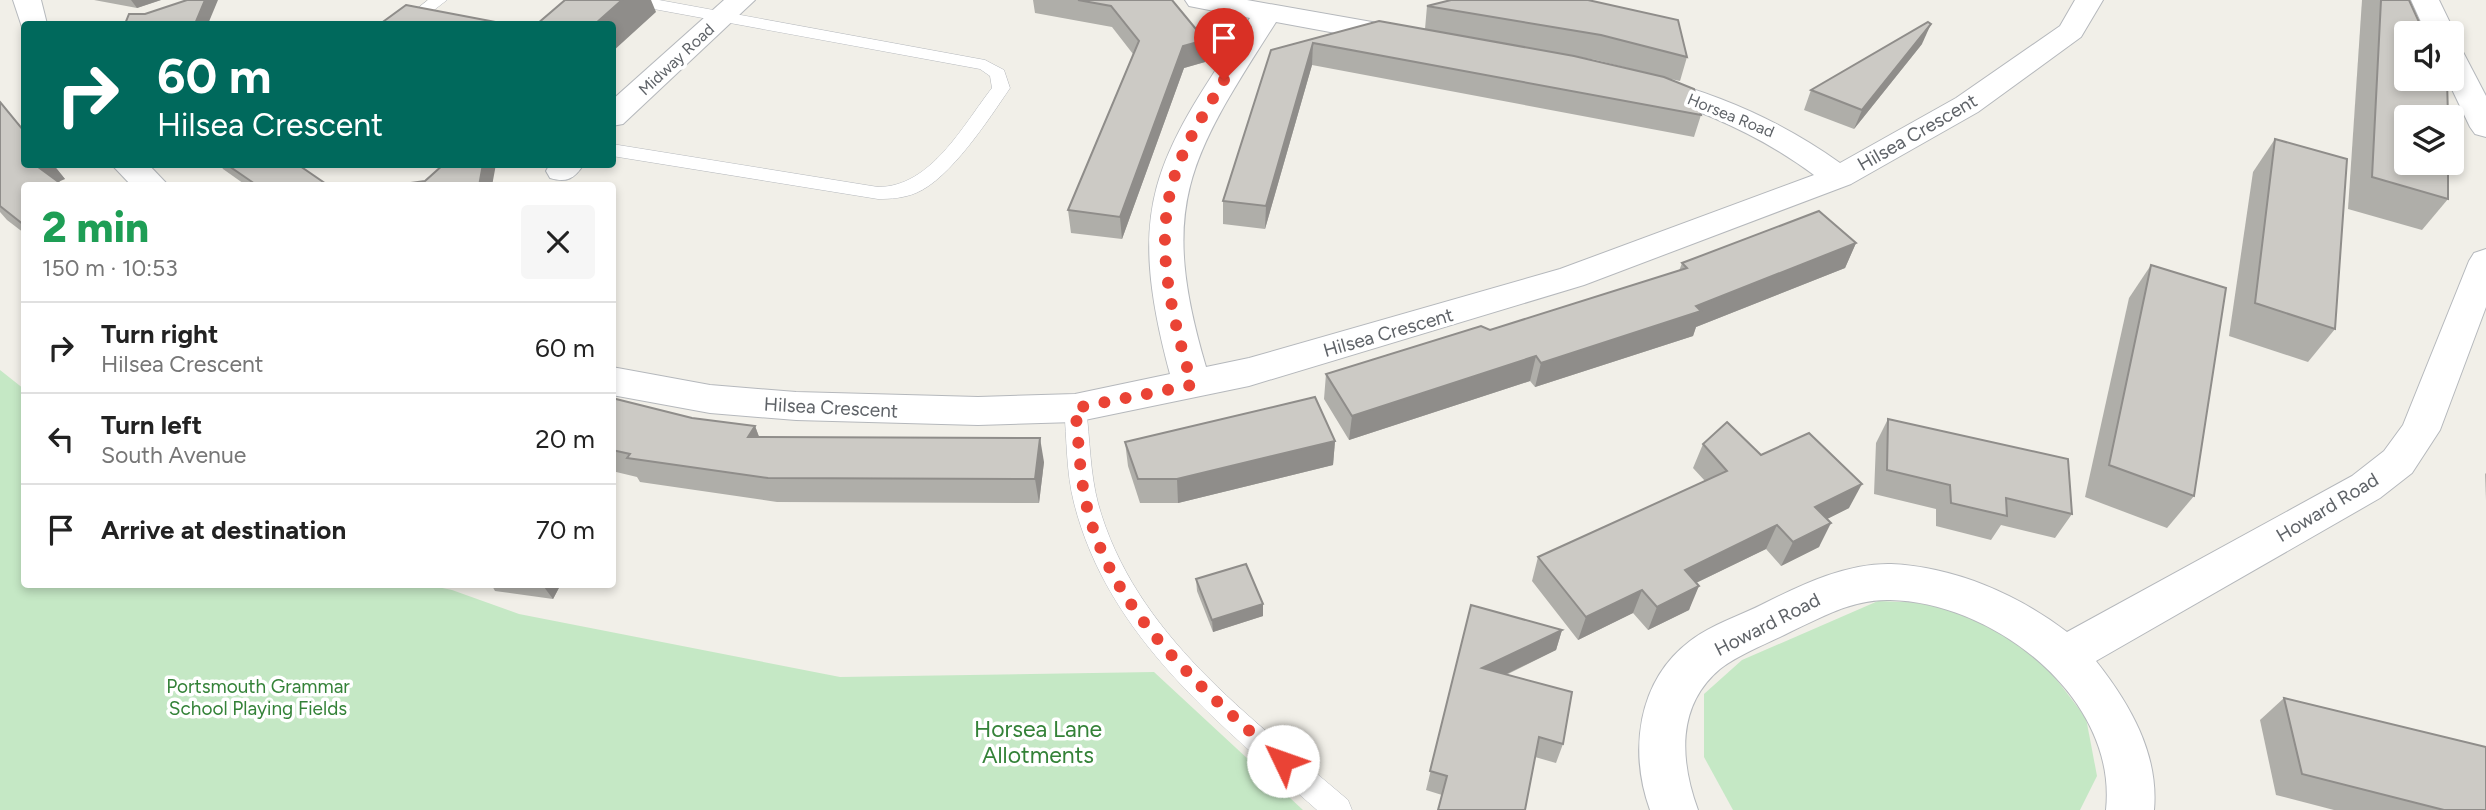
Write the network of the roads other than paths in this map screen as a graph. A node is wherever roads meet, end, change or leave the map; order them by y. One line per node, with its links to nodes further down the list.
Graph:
1 (27, 0): 9 (street)
2 (439, 0): 10 (lane)
3 (632, 0): 7 (lane)
4 (1199, 0): 8 (street)
5 (2089, 0): 21 (street, Hilsea Crescent)
6 (2425, 0): 11 (street)
7 (731, 9): 17 (street, Midway Road); 19 (lane)
8 (1268, 12): 12 (street); 25 (street)
9 (32, 21)
10 (410, 21)
11 (2435, 21)
12 (1429, 41)
13 (2464, 62): 14 (street)
14 (2486, 66)
15 (1622, 78): 21 (street, Horsea Road)
16 (2464, 82): 18 (street)
17 (616, 113)
18 (2486, 127)
19 (616, 151)
20 (132, 168): 22 (street)
21 (1839, 177): 25 (street, Hilsea Crescent)
22 (148, 182)
23 (2486, 261): 27 (street, Howard Road)
24 (616, 382): 26 (street, Hilsea Crescent)
25 (1192, 385): 26 (street, Hilsea Crescent)
26 (1075, 408): 28 (lane)
27 (2063, 657): 29 (street, Howard Road); 30 (street, Howard Road)
28 (1338, 810)
29 (1674, 810)
30 (2130, 810)

